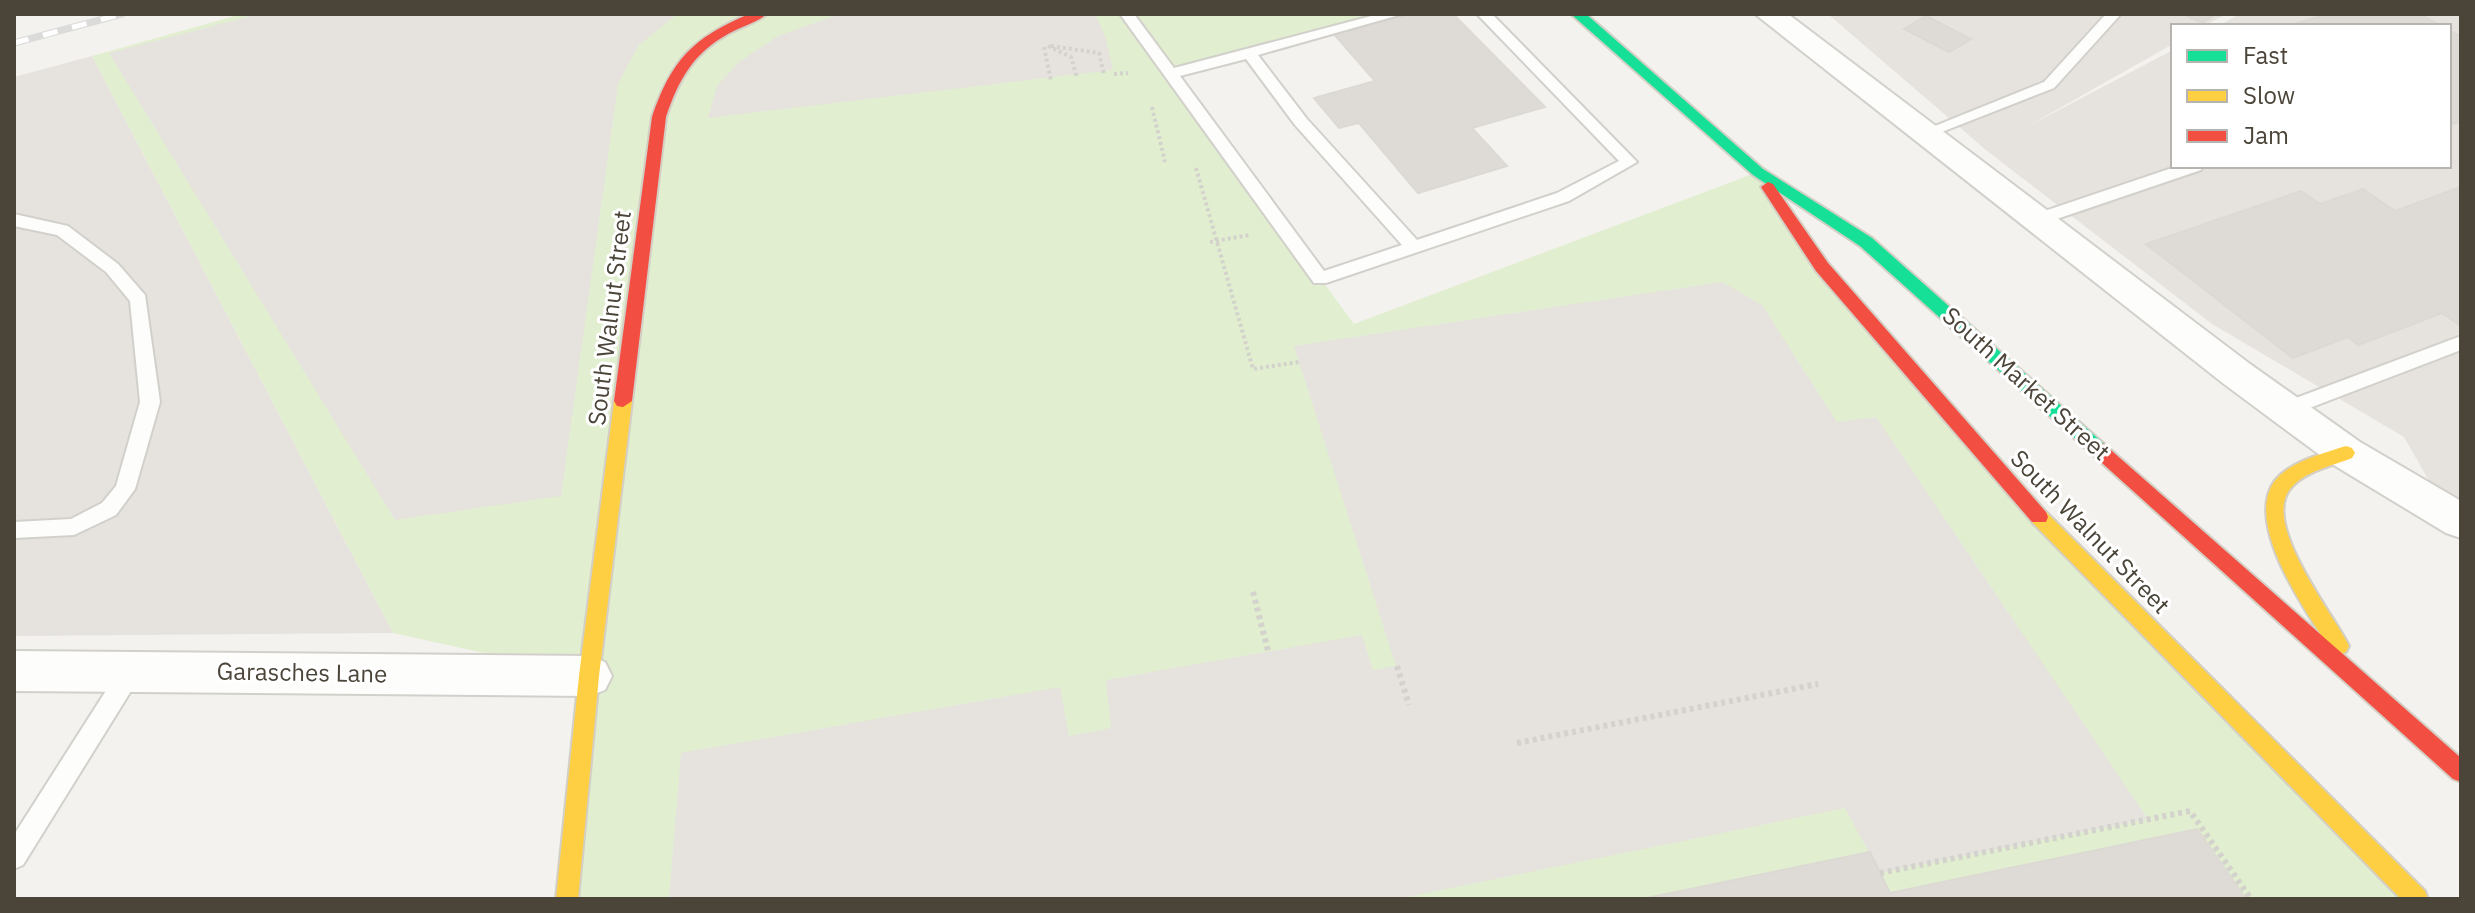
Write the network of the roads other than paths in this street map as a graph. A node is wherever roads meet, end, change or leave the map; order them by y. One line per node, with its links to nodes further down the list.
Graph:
1 (760, 14): 23 (main road, South Walnut Street)
2 (1127, 14): 9 (lane)
3 (1396, 14): 8 (lane)
4 (1484, 14): 15 (lane)
5 (1578, 14): 12 (main road, South Market Street)
6 (1770, 14): 10 (street)
7 (2114, 14): 10 (lane)
8 (1249, 53): 9 (lane); 15 (lane)
9 (1171, 74): 15 (lane)
10 (1923, 134): 14 (street)
11 (2189, 168): 14 (lane)
12 (1758, 172): 24 (main road, South Market Street); 28 (main road, South Walnut Street)
13 (14, 220): 20 (lane)
14 (2036, 220): 17 (street)
15 (1414, 247)
16 (2461, 343): 17 (lane)
17 (2287, 409): 18 (street)
18 (2346, 453): 19 (street); 24 (main road)
19 (2461, 521)
20 (14, 530)
21 (14, 671): 22 (street, Garasches Lane)
22 (131, 671): 23 (street, Garasches Lane); 26 (lane)
23 (589, 676): 27 (main road, South Walnut Street)
24 (2358, 679): 25 (main road, South Market Street)
25 (2461, 772)
26 (14, 857)
27 (567, 899)
28 (2417, 899)

